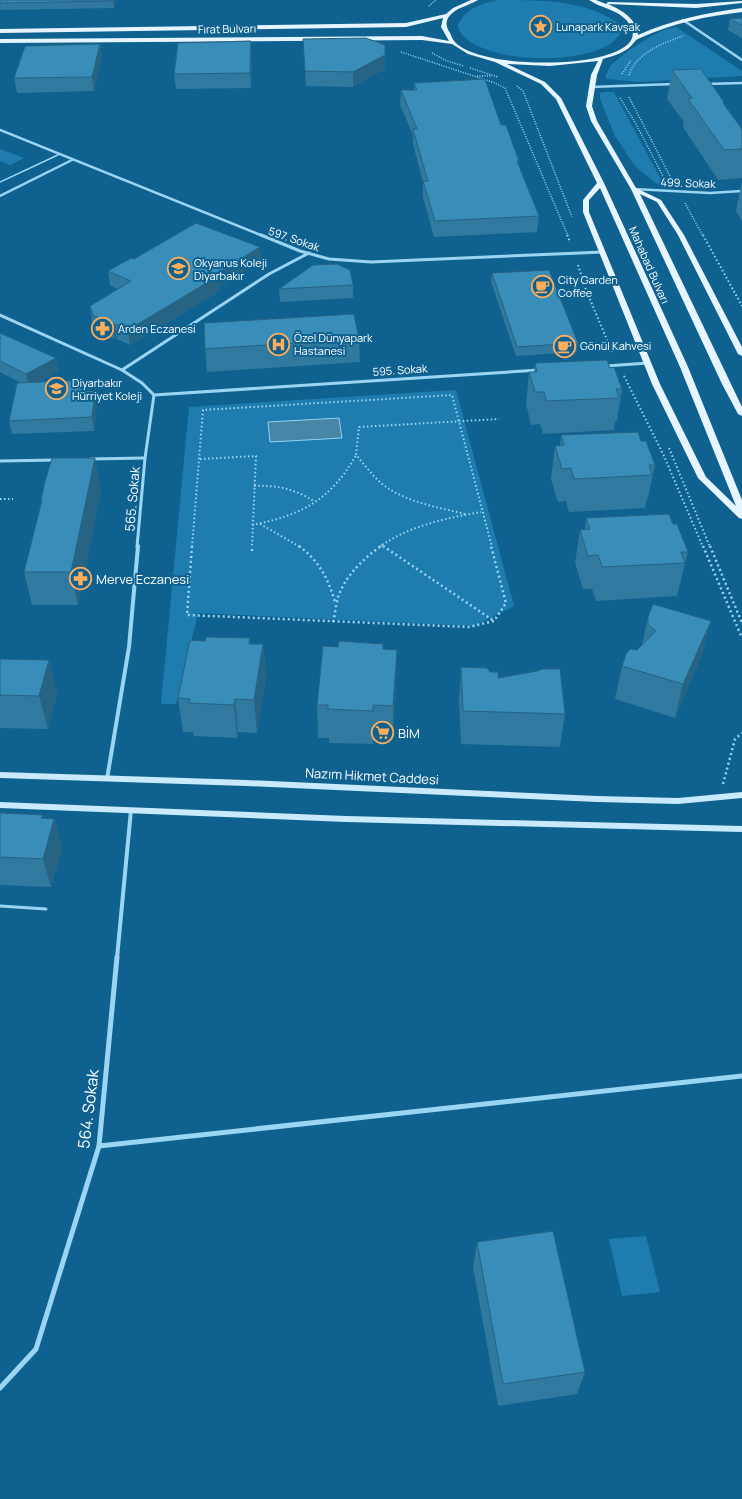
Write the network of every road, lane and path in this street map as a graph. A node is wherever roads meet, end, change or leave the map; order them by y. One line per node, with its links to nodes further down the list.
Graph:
1 (436, 0): 11 (path)
2 (476, 0): 9 (main road, Fırat Bulvarı)
3 (591, 0): 5 (main road)
4 (742, 2): 6 (main road)
5 (600, 3): 6 (main road); 14 (main road)
6 (711, 5): 8 (main road)
7 (742, 10): 8 (main road)
8 (717, 12): 10 (main road)
9 (448, 15): 11 (main road, Fırat Bulvarı); 16 (main road)
10 (682, 20): 12 (street); 14 (main road)
11 (406, 25): 13 (main road, Fırat Bulvarı)
12 (698, 30): 23 (street); 31 (path)
13 (0, 31)
14 (634, 39): 21 (main road)
15 (0, 41): 16 (main road, Fırat Bulvarı)
16 (453, 43): 24 (main road)
17 (657, 43): 19 (path)
18 (396, 50): 46 (path)
19 (644, 50)
20 (428, 51): 25 (path)
21 (601, 59): 24 (main road); 32 (main road, Mahabad Bulvarı)
22 (632, 59): 30 (path)
23 (742, 60)
24 (497, 61): 37 (main road, Mahabad Bulvarı)
25 (500, 78)
26 (512, 82): 43 (path)
27 (742, 83): 29 (street)
28 (681, 84): 31 (street)
29 (704, 84)
30 (614, 86): 31 (street); 32 (street); 39 (path)
31 (628, 86): 40 (path)
32 (591, 87): 38 (main road, Mahabad Bulvarı)
33 (0, 130): 34 (street, 597. Sokak)
34 (60, 154): 35 (street, 597. Sokak); 36 (lane)
35 (72, 160): 42 (street); 45 (street, 597. Sokak)
36 (0, 182)
37 (601, 184): 44 (main road); 70 (main road, Mahabad Bulvarı)
38 (634, 189): 39 (street, 499. Sokak); 49 (main road); 56 (main road, Mahabad Bulvarı)
39 (670, 191): 40 (street, 499. Sokak)
40 (679, 191): 41 (street, 499. Sokak); 47 (path)
41 (742, 191)
42 (0, 196)
43 (574, 220)
44 (603, 252): 46 (street, 597. Sokak); 50 (main road)
45 (309, 253): 46 (street, 597. Sokak); 53 (street)
46 (575, 254): 51 (path)
47 (742, 306)
48 (0, 315): 53 (street)
49 (742, 354)
50 (648, 363): 51 (street); 73 (main road)
51 (618, 365): 52 (street); 82 (path)
52 (602, 366)
53 (122, 370): 55 (street)
54 (547, 370): 55 (street, 595. Sokak)
55 (154, 395): 61 (street, 565. Sokak)
56 (742, 414)
57 (499, 419): 58 (path)
58 (459, 422): 60 (path); 62 (path); 71 (path)
59 (667, 443): 81 (path)
60 (356, 455): 69 (path); 72 (path)
61 (145, 458): 64 (street); 85 (street, 565. Sokak)
62 (199, 459): 66 (path); 80 (path)
63 (61, 460): 65 (street)
64 (84, 460)
65 (0, 461)
66 (254, 486): 69 (path); 75 (path)
67 (0, 499): 68 (path)
68 (14, 499)
69 (315, 502): 74 (path)
70 (742, 510)
71 (481, 512): 72 (path); 79 (path)
72 (465, 514): 76 (path)
73 (742, 516)
74 (259, 524): 75 (path); 78 (path)
75 (252, 525): 77 (path)
76 (381, 545): 78 (path); 79 (path)
77 (252, 551)
78 (336, 602): 80 (path)
79 (494, 621): 80 (path)
80 (333, 622)
81 (742, 623)
82 (742, 638)
83 (742, 734): 87 (path)
84 (0, 775): 85 (main road, Nazım Hikmet Caddesi)
85 (107, 779): 87 (main road, Nazım Hikmet Caddesi)
86 (742, 795): 87 (main road, Nazım Hikmet Caddesi)
87 (719, 798)
88 (0, 805): 89 (main road)
89 (130, 810): 90 (main road); 94 (street, 564. Sokak)
90 (742, 829)
91 (0, 906): 92 (lane)
92 (46, 909)
93 (742, 1076): 94 (street)
94 (99, 1146): 95 (street, 564. Sokak)
95 (0, 1388)

